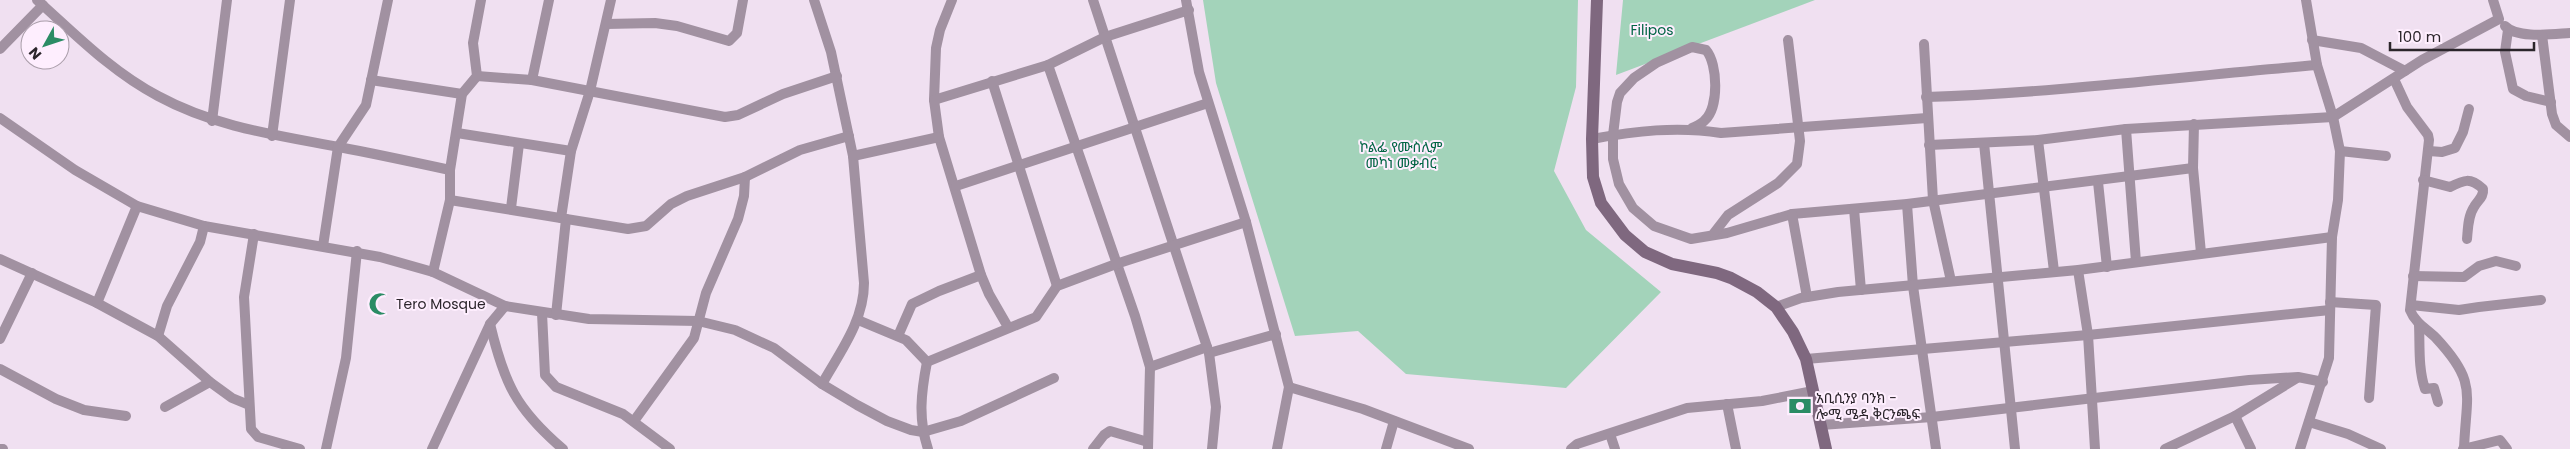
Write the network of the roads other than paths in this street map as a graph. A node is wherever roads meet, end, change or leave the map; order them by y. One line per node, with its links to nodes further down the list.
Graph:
1 (227, 0): 45 (street)
2 (290, 0): 53 (street)
3 (388, 0): 32 (street)
4 (481, 0): 29 (street)
5 (549, 0): 33 (street)
6 (611, 0): 17 (street)
7 (743, 0): 17 (street)
8 (814, 0): 30 (street)
9 (952, 0): 38 (street)
10 (1093, 0): 21 (street)
11 (1597, 0): 57 (street)
12 (2306, 0): 23 (street)
13 (2493, 0): 16 (street)
14 (40, 3): 25 (street); 45 (street)
15 (1187, 5): 21 (street); 40 (street)
16 (2499, 19): 18 (street); 28 (street)
17 (606, 24): 35 (street)
18 (2508, 30): 20 (street); 39 (street)
19 (2570, 33): 20 (street)
20 (2542, 35): 39 (street)
21 (1105, 37): 26 (street); 47 (street)
22 (1788, 40): 48 (street)
23 (2312, 40): 27 (street); 28 (street)
24 (1924, 44): 37 (street)
25 (0, 49)
26 (1048, 65): 34 (street); 61 (street)
27 (2316, 65): 37 (street); 42 (street)
28 (2405, 71): 31 (street)
29 (477, 76): 33 (street); 36 (street)
30 (837, 76): 35 (street); 54 (street)
31 (2394, 79): 42 (street); 66 (street)
32 (371, 80): 36 (street); 63 (street)
33 (532, 80): 35 (street)
34 (992, 81): 38 (street); 69 (street)
35 (590, 91): 64 (street)
36 (462, 94): 51 (street)
37 (1926, 97): 44 (street)
38 (934, 100): 55 (street)
39 (2551, 102): 56 (street)
40 (1208, 103): 47 (street); 87 (street)
41 (2469, 109): 66 (street)
42 (2333, 117): 46 (street); 65 (street)
43 (0, 118): 82 (street)
44 (1927, 118): 48 (street); 62 (street)
45 (212, 121): 53 (street)
46 (2194, 124): 50 (street); 70 (street)
47 (1135, 126): 61 (street); 93 (street)
48 (1798, 127): 49 (street); 90 (street)
49 (1692, 128): 52 (street); 52 (street)
50 (2126, 129): 58 (street); 72 (street)
51 (457, 133): 60 (street); 71 (street)
52 (1614, 135): 57 (street); 90 (street)
53 (272, 136): 63 (street)
54 (850, 136): 67 (street); 73 (street)
55 (940, 137): 67 (street); 76 (street)
56 (2570, 137)
57 (1592, 139): 119 (street)
58 (2038, 140): 59 (street); 77 (street)
59 (1984, 143): 62 (street); 78 (street)
60 (519, 144): 64 (street); 83 (street)
61 (1077, 145): 69 (street); 99 (street)
62 (1929, 145): 80 (street)
63 (338, 147): 71 (street); 94 (street)
64 (571, 151): 86 (street)
65 (2340, 151): 68 (street); 91 (street)
66 (2429, 151): 74 (street)
67 (853, 156): 122 (street)
68 (2386, 156)
69 (1018, 165): 76 (street); 110 (street)
70 (2193, 168): 72 (street); 96 (street)
71 (450, 170): 79 (street)
72 (2128, 176): 75 (street); 98 (street)
73 (745, 177): 86 (street); 123 (street)
74 (2424, 180): 92 (street); 107 (street)
75 (2098, 182): 77 (street); 101 (street)
76 (956, 186): 106 (street)
77 (2045, 186): 78 (street); 103 (street)
78 (1989, 192): 80 (street); 108 (street)
79 (450, 200): 83 (street); 104 (street)
80 (1933, 200): 81 (street); 109 (street)
81 (1907, 204): 84 (street); 111 (street)
82 (137, 206): 88 (street); 115 (street)
83 (511, 208): 86 (street)
84 (1854, 209): 85 (street); 112 (street)
85 (1792, 214): 90 (street); 113 (street)
86 (564, 218): 121 (street)
87 (1246, 222): 93 (street); 127 (street)
88 (204, 226): 89 (street); 129 (street)
89 (254, 234): 94 (street); 150 (street)
90 (1714, 234)
91 (2332, 237): 96 (street); 118 (street)
92 (2467, 239)
93 (1173, 245): 99 (street); 133 (street)
94 (323, 246): 95 (street)
95 (357, 251): 104 (street); 164 (street)
96 (2201, 252): 98 (street)
97 (0, 259): 105 (street)
98 (2136, 262): 101 (street)
99 (1116, 264): 110 (street); 137 (street)
100 (2516, 266): 107 (street)
101 (2107, 267): 102 (street)
102 (2078, 270): 103 (street); 128 (street)
103 (2054, 271): 108 (street)
104 (433, 272): 117 (street)
105 (32, 273): 115 (street); 131 (street)
106 (981, 275): 126 (street); 130 (street)
107 (2414, 276): 116 (street)
108 (1998, 279): 109 (street); 132 (street)
109 (1951, 281): 111 (street)
110 (1057, 286): 126 (street)
111 (1913, 286): 112 (street); 134 (street)
112 (1861, 290): 113 (street)
113 (1807, 297): 119 (street)
114 (2541, 300): 116 (street)
115 (97, 303): 129 (street)
116 (2410, 305): 125 (street)
117 (505, 306): 120 (street); 124 (street)
118 (2330, 306): 128 (street); 142 (street); 146 (street)
119 (1776, 307): 135 (street)
120 (542, 313): 121 (street); 156 (street)
121 (556, 315): 123 (street)
122 (858, 320): 130 (street); 143 (street)
123 (698, 321): 143 (street); 156 (street)
124 (490, 324): 165 (street); 166 (street)
125 (2419, 325): 148 (street); 185 (street)
126 (1008, 327): 136 (street)
127 (1276, 334): 133 (street); 144 (street)
128 (2088, 335): 132 (street); 147 (street)
129 (158, 336): 141 (street)
130 (898, 336): 136 (street)
131 (0, 339)
132 (2006, 343): 134 (street); 152 (street)
133 (1208, 350): 137 (street); 170 (street)
134 (1924, 350): 135 (street); 155 (street)
135 (1806, 359): 145 (street)
136 (927, 362): 160 (street)
137 (1150, 367): 162 (street)
138 (0, 369): 153 (street)
139 (2298, 377): 142 (street); 147 (street); 154 (street)
140 (1054, 378): 160 (street)
141 (210, 382): 150 (street); 151 (street)
142 (2323, 382): 158 (street)
143 (822, 384): 160 (street)
144 (1289, 387): 157 (street); 171 (street)
145 (1813, 392): 149 (street); 159 (street)
146 (2369, 398)
147 (2092, 400): 152 (street); 180 (street)
148 (2438, 402)
149 (1727, 404): 161 (street); 176 (street)
150 (249, 405): 163 (street)
151 (165, 407)
152 (2012, 408): 155 (street); 179 (street)
153 (126, 416)
154 (2234, 416): 181 (street); 182 (street)
155 (1932, 417): 159 (street); 178 (street)
156 (634, 421): 167 (street)
157 (1394, 421): 172 (street); 173 (street)
158 (2309, 422): 183 (street); 184 (street)
159 (1821, 425): 177 (street)
160 (923, 432): 168 (street)
161 (1610, 434): 174 (street); 175 (street)
162 (1148, 445): 169 (street)
163 (300, 449)
164 (326, 449)
165 (432, 449)
166 (563, 449)
167 (670, 449)
168 (928, 449)
169 (1093, 449)
170 (1212, 449)
171 (1277, 449)
172 (1386, 449)
173 (1469, 449)
174 (1571, 449)
175 (1615, 449)
176 (1736, 449)
177 (1826, 449)
178 (1936, 449)
179 (2016, 449)
180 (2095, 449)
181 (2165, 449)
182 (2251, 449)
183 (2300, 449)
184 (2381, 449)
185 (2463, 449): 186 (street)
186 (2507, 449)

